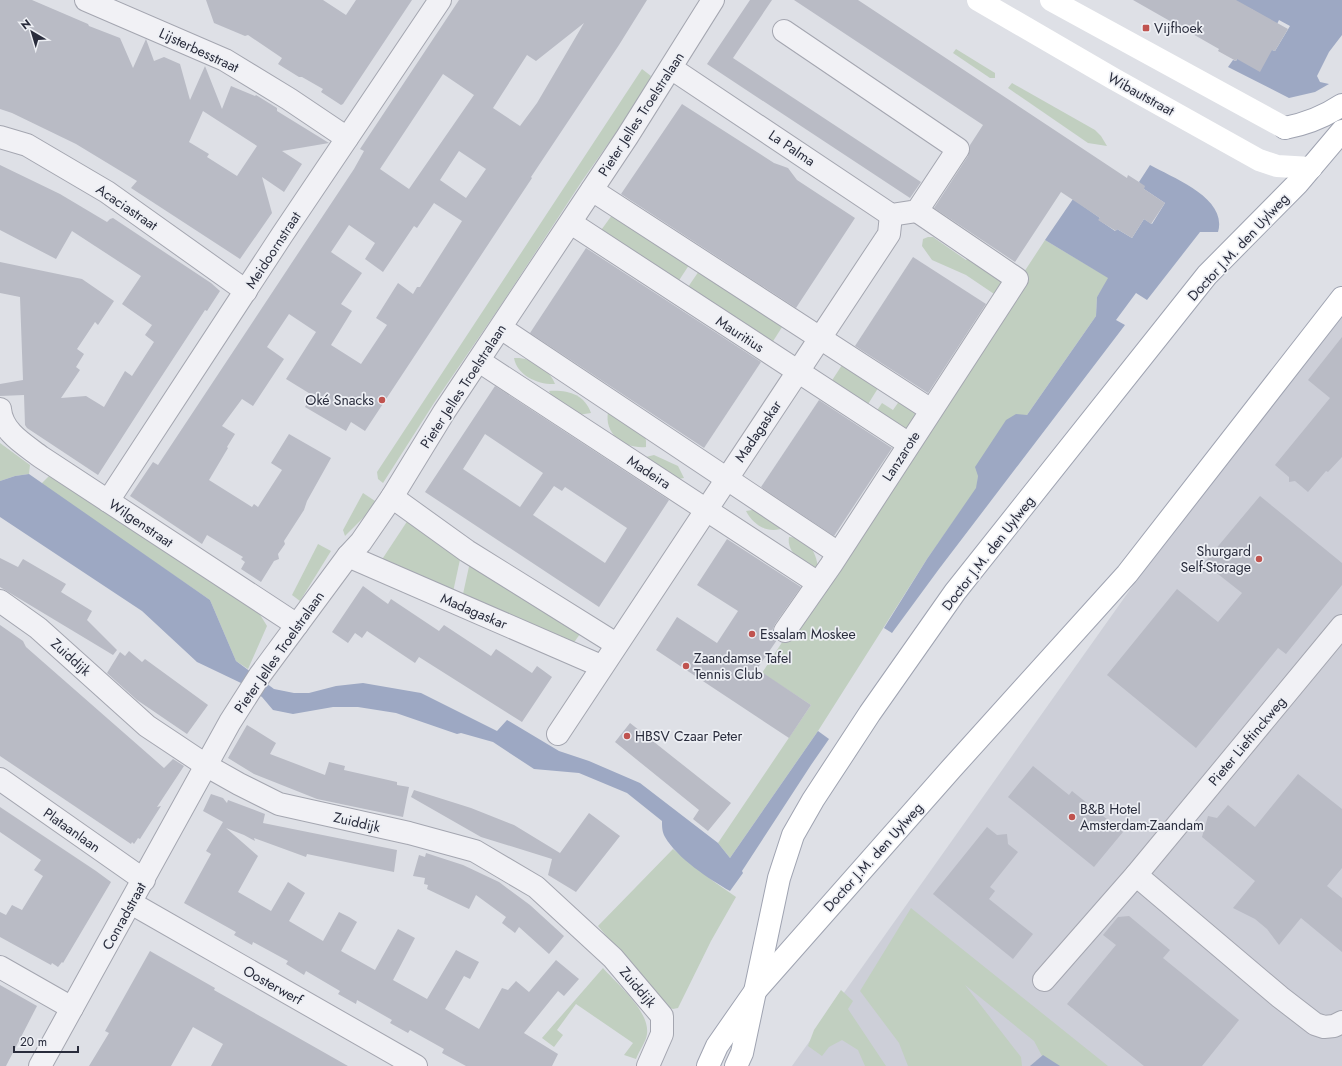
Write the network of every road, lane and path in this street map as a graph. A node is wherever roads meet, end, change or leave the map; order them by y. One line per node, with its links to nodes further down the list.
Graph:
1 (86, 0): 11 (street, Lijsterbesstraat)
2 (440, 0): 11 (street, Meidoornstraat)
3 (713, 0): 7 (street, Pieter Jelles Troelstralaan)
4 (978, 0): 12 (main road, Wibautstraat)
5 (1051, 0): 8 (main road)
6 (784, 31): 14 (street)
7 (671, 68): 13 (street, Pieter Jelles Troelstralaan); 15 (street, La Palma)
8 (1342, 105)
9 (1342, 131): 12 (main road, Doctor J.M. den Uylweg)
10 (0, 137): 17 (street, Acaciastraat)
11 (347, 138): 17 (street, Meidoornstraat)
12 (1311, 168): 47 (main road, Doctor J.M. den Uylweg)
13 (592, 190): 16 (street, Pieter Jelles Troelstralaan); 20 (street)
14 (916, 211): 15 (street); 24 (street, Lanzarote)
15 (891, 215): 20 (street, Madagaskar)
16 (571, 223): 19 (street, Pieter Jelles Troelstralaan); 22 (street, Mauritius)
17 (246, 291): 28 (street, Meidoornstraat)
18 (1342, 298): 47 (main road, Doctor J.M. den Uylweg)
19 (501, 328): 21 (street, Pieter Jelles Troelstralaan); 26 (street)
20 (820, 338): 22 (street, Madagaskar); 24 (street)
21 (479, 361): 27 (street, Pieter Jelles Troelstralaan); 29 (street, Madeira)
22 (798, 371): 25 (street, Mauritius); 26 (street, Madagaskar)
23 (0, 409): 28 (street, Wilgenstraat)
24 (931, 410): 25 (street, Lanzarote)
25 (909, 444): 30 (street, Lanzarote)
26 (726, 479): 29 (street, Madagaskar); 30 (street)
27 (392, 497): 31 (street, Pieter Jelles Troelstralaan); 37 (street)
28 (108, 501): 34 (street, Wilgenstraat)
29 (706, 509): 32 (street, Madeira); 37 (street, Madagaskar)
30 (838, 553): 32 (street, Lanzarote)
31 (348, 556): 34 (street, Pieter Jelles Troelstralaan); 38 (street, Madagaskar)
32 (818, 583): 36 (street, Lanzarote)
33 (0, 601): 40 (street, Zuiddijk)
34 (297, 625): 40 (street, Pieter Jelles Troelstralaan)
35 (1342, 626): 42 (street, Pieter Lieftinckweg)
36 (785, 631)
37 (616, 644): 38 (street, Madagaskar)
38 (601, 666): 39 (street, Madagaskar)
39 (558, 734)
40 (206, 766): 43 (street, Conradstraat); 52 (street, Zuiddijk)
41 (0, 779): 43 (street, Plataanlaan)
42 (1136, 875): 46 (street, Pieter Lieftinckweg); 49 (street)
43 (144, 880): 44 (street, Conradstraat)
44 (131, 903): 48 (street, Conradstraat); 51 (street, Oosterwerf)
45 (0, 967): 48 (street)
46 (1044, 980)
47 (756, 990): 53 (main road, Doctor J.M. den Uylweg); 54 (main road, Doctor J.M. den Uylweg)
48 (72, 1008): 50 (street, Conradstraat)
49 (1342, 1022)
50 (40, 1066)
51 (416, 1066)
52 (648, 1066)
53 (708, 1066)
54 (736, 1066)

